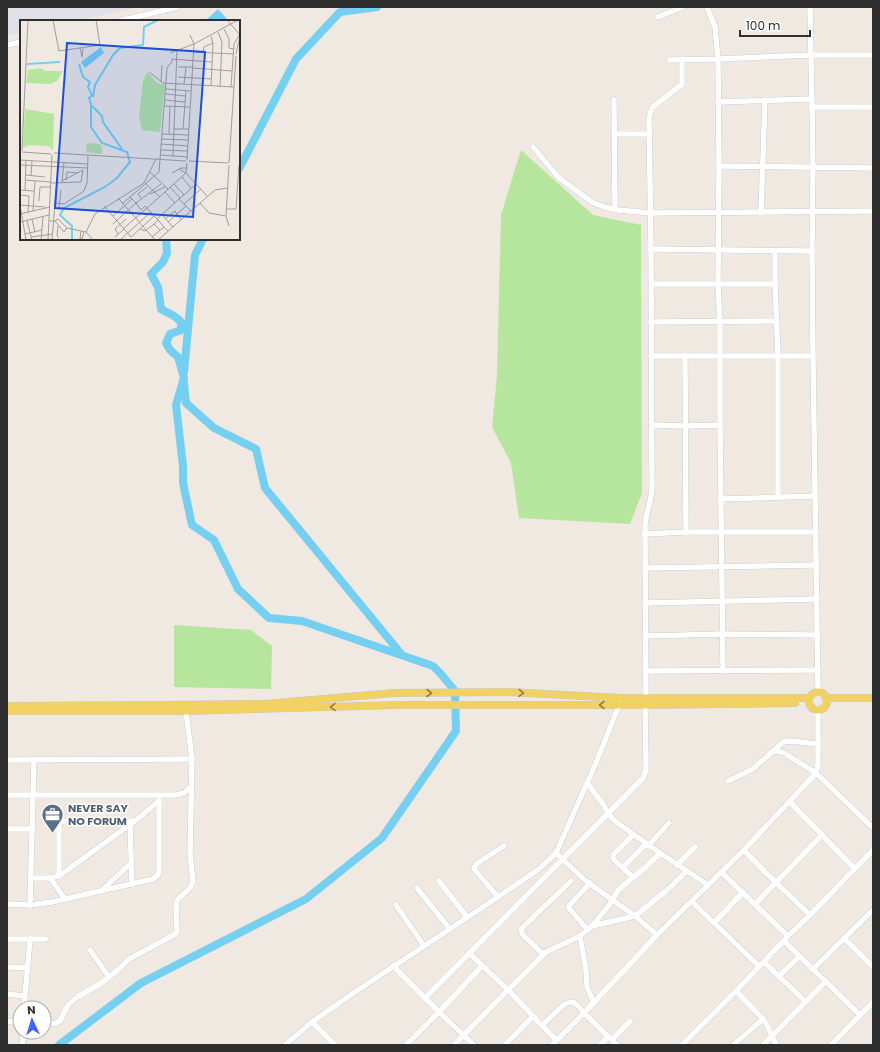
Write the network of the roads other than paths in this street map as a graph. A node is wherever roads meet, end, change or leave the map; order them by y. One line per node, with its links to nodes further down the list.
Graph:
1 (178, 7): 6 (street)
2 (683, 7): 5 (street)
3 (707, 7): 11 (street)
4 (810, 7): 9 (street)
5 (658, 17)
6 (124, 20)
7 (20, 42): 8 (street)
8 (7, 45)
9 (811, 55): 10 (street); 11 (street); 14 (street)
10 (873, 55)
11 (718, 59): 13 (street); 17 (street)
12 (669, 60): 13 (street)
13 (682, 60): 21 (street)
14 (812, 99): 16 (street); 18 (street)
15 (614, 100): 20 (street)
16 (765, 100): 17 (street); 24 (street)
17 (718, 102): 23 (street)
18 (812, 107): 19 (street); 25 (street)
19 (873, 107)
20 (615, 134): 21 (street); 27 (street)
21 (650, 134): 32 (street)
22 (534, 147): 27 (street)
23 (719, 166): 24 (street); 29 (street)
24 (763, 166): 25 (street); 30 (street)
25 (813, 167): 26 (street); 31 (street)
26 (873, 168)
27 (615, 210): 32 (street)
28 (873, 211): 31 (street)
29 (718, 212): 30 (street); 32 (street); 34 (street)
30 (761, 212): 31 (street)
31 (812, 212): 36 (street)
32 (650, 213): 33 (street)
33 (651, 249): 34 (street); 37 (street)
34 (718, 250): 35 (street); 39 (street)
35 (775, 251): 36 (street); 38 (street)
36 (812, 251): 47 (street)
37 (652, 284): 39 (street); 42 (street)
38 (775, 284): 39 (street); 41 (street)
39 (718, 285): 40 (street)
40 (720, 321): 41 (street); 42 (street); 46 (street)
41 (777, 321): 43 (street)
42 (651, 322): 44 (street)
43 (778, 355): 46 (street); 47 (street); 52 (street)
44 (651, 356): 45 (street); 48 (street)
45 (685, 356): 46 (street); 50 (street)
46 (720, 356): 49 (street)
47 (813, 356): 51 (street)
48 (652, 425): 50 (street); 57 (street)
49 (720, 425): 50 (street); 53 (street)
50 (686, 426): 54 (street)
51 (815, 496): 52 (street); 56 (street)
52 (778, 498): 53 (street)
53 (721, 499): 55 (street)
54 (686, 532): 55 (street); 57 (street)
55 (722, 532): 56 (street); 59 (street)
56 (816, 532): 58 (street)
57 (645, 534): 60 (street)
58 (816, 565): 59 (street); 61 (street)
59 (722, 567): 60 (street); 62 (street)
60 (645, 568): 63 (street)
61 (817, 599): 62 (street); 65 (street)
62 (722, 602): 63 (street); 64 (street)
63 (645, 603): 66 (street)
64 (722, 634): 65 (street); 66 (street); 67 (street)
65 (817, 635): 68 (street)
66 (645, 636): 69 (street)
67 (723, 670): 68 (street); 69 (street)
68 (818, 670): 70 (street)
69 (645, 671): 75 (street)
70 (818, 692): 72 (main road); 73 (main road)
71 (873, 698): 72 (main road)
72 (826, 700): 76 (main road); 79 (main road)
73 (810, 701): 75 (main road); 79 (main road)
74 (620, 702): 75 (main road); 77 (main road, one-way to 74); 78 (main road, one-way to 78); 88 (street)
75 (646, 702): 94 (street)
76 (873, 702)
77 (7, 706)
78 (186, 710): 80 (main road); 84 (street)
79 (818, 710): 81 (street)
80 (7, 711)
81 (818, 744): 82 (street); 86 (street)
82 (772, 752): 86 (street); 87 (street)
83 (34, 759): 84 (street); 85 (street); 91 (street)
84 (192, 759): 89 (street)
85 (7, 760)
86 (816, 773): 93 (street); 98 (street)
87 (728, 781)
88 (587, 783): 94 (street); 107 (street)
89 (191, 787): 92 (street); 164 (street)
90 (7, 795): 91 (street)
91 (34, 795): 92 (street); 97 (street)
92 (159, 798): 95 (street); 124 (street)
93 (790, 802): 101 (street); 105 (street)
94 (608, 813): 100 (street); 109 (street)
95 (133, 823): 110 (street); 116 (street); 116 (street)
96 (669, 823): 102 (street)
97 (32, 828): 99 (street); 118 (street)
98 (873, 828)
99 (7, 829)
100 (633, 835): 102 (street); 112 (street)
101 (822, 835): 113 (street); 123 (street)
102 (647, 845): 108 (street); 112 (street)
103 (504, 846): 129 (street)
104 (695, 847): 111 (street)
105 (744, 850): 115 (street); 123 (street)
106 (873, 850): 113 (street)
107 (556, 853): 109 (street); 129 (street)
108 (660, 853): 111 (street); 117 (street)
109 (563, 859): 122 (street); 153 (street)
110 (131, 863): 124 (street); 127 (street)
111 (677, 865): 114 (street)
112 (623, 867): 117 (street)
113 (855, 869): 138 (street)
114 (687, 871): 125 (street); 139 (street)
115 (721, 872): 125 (street); 128 (street)
116 (59, 876): 119 (street)
117 (634, 877): 131 (street)
118 (32, 878): 119 (street); 135 (street)
119 (50, 878): 130 (street)
120 (439, 881): 140 (street)
121 (571, 881): 154 (street)
122 (590, 883): 131 (street); 142 (street)
123 (776, 883): 134 (street); 138 (street)
124 (132, 884): 127 (street)
125 (708, 885): 132 (street)
126 (417, 888): 143 (street)
127 (100, 891): 130 (street)
128 (743, 892): 134 (street); 141 (street)
129 (498, 897): 140 (street)
130 (65, 900): 135 (street)
131 (612, 900): 139 (street); 142 (street)
132 (692, 902): 141 (street); 144 (street)
133 (7, 904): 135 (street)
134 (755, 904): 150 (street)
135 (30, 905)
136 (396, 905): 151 (street)
137 (873, 910): 146 (street)
138 (810, 915): 150 (street)
139 (635, 916): 142 (street); 144 (street)
140 (467, 917): 143 (street)
141 (714, 923): 156 (street)
142 (590, 928): 145 (street)
143 (450, 929): 151 (street)
144 (658, 935): 174 (street)
145 (580, 936): 154 (street); 174 (street)
146 (844, 938): 159 (street); 162 (street)
147 (7, 939): 148 (street)
148 (30, 939): 149 (street); 161 (street)
149 (46, 939)
150 (786, 939): 155 (street); 156 (street)
151 (424, 946): 157 (street)
152 (90, 950): 164 (street)
153 (469, 953): 158 (street); 170 (street)
154 (543, 954): 166 (street)
155 (800, 956): 162 (street); 163 (street)
156 (762, 964): 163 (street); 167 (street)
157 (393, 966): 170 (street); 181 (street)
158 (482, 966): 166 (street); 175 (street)
159 (873, 966)
160 (7, 967): 161 (street)
161 (27, 968): 169 (street)
162 (814, 969): 165 (street)
163 (779, 976): 172 (street)
164 (109, 977): 182 (street)
165 (826, 981): 172 (street); 177 (street)
166 (508, 990): 178 (street); 184 (street)
167 (736, 991): 179 (street); 197 (street)
168 (7, 994): 169 (street)
169 (24, 996): 171 (street)
170 (425, 998): 175 (street)
171 (24, 1000)
172 (806, 1002): 185 (street)
173 (873, 1002): 177 (street)
174 (594, 1003): 176 (street)
175 (439, 1012): 184 (street); 190 (street)
176 (584, 1013): 183 (street); 186 (street); 187 (street)
177 (860, 1015): 201 (street)
178 (532, 1016): 183 (street); 193 (street)
179 (763, 1019): 185 (street); 198 (street)
180 (630, 1021): 186 (street)
181 (312, 1022): 188 (street); 189 (street)
182 (52, 1024)
183 (542, 1026): 187 (street)
184 (464, 1035): 191 (street); 192 (street)
185 (771, 1036): 199 (street); 200 (street)
186 (610, 1038): 195 (street); 196 (street)
187 (556, 1040): 194 (street)
188 (285, 1045)
189 (336, 1045)
190 (406, 1045)
191 (454, 1045)
192 (474, 1045)
193 (505, 1045)
194 (552, 1045)
195 (600, 1045)
196 (617, 1045)
197 (682, 1045)
198 (733, 1045)
199 (763, 1045)
200 (776, 1045)
201 (831, 1045)

